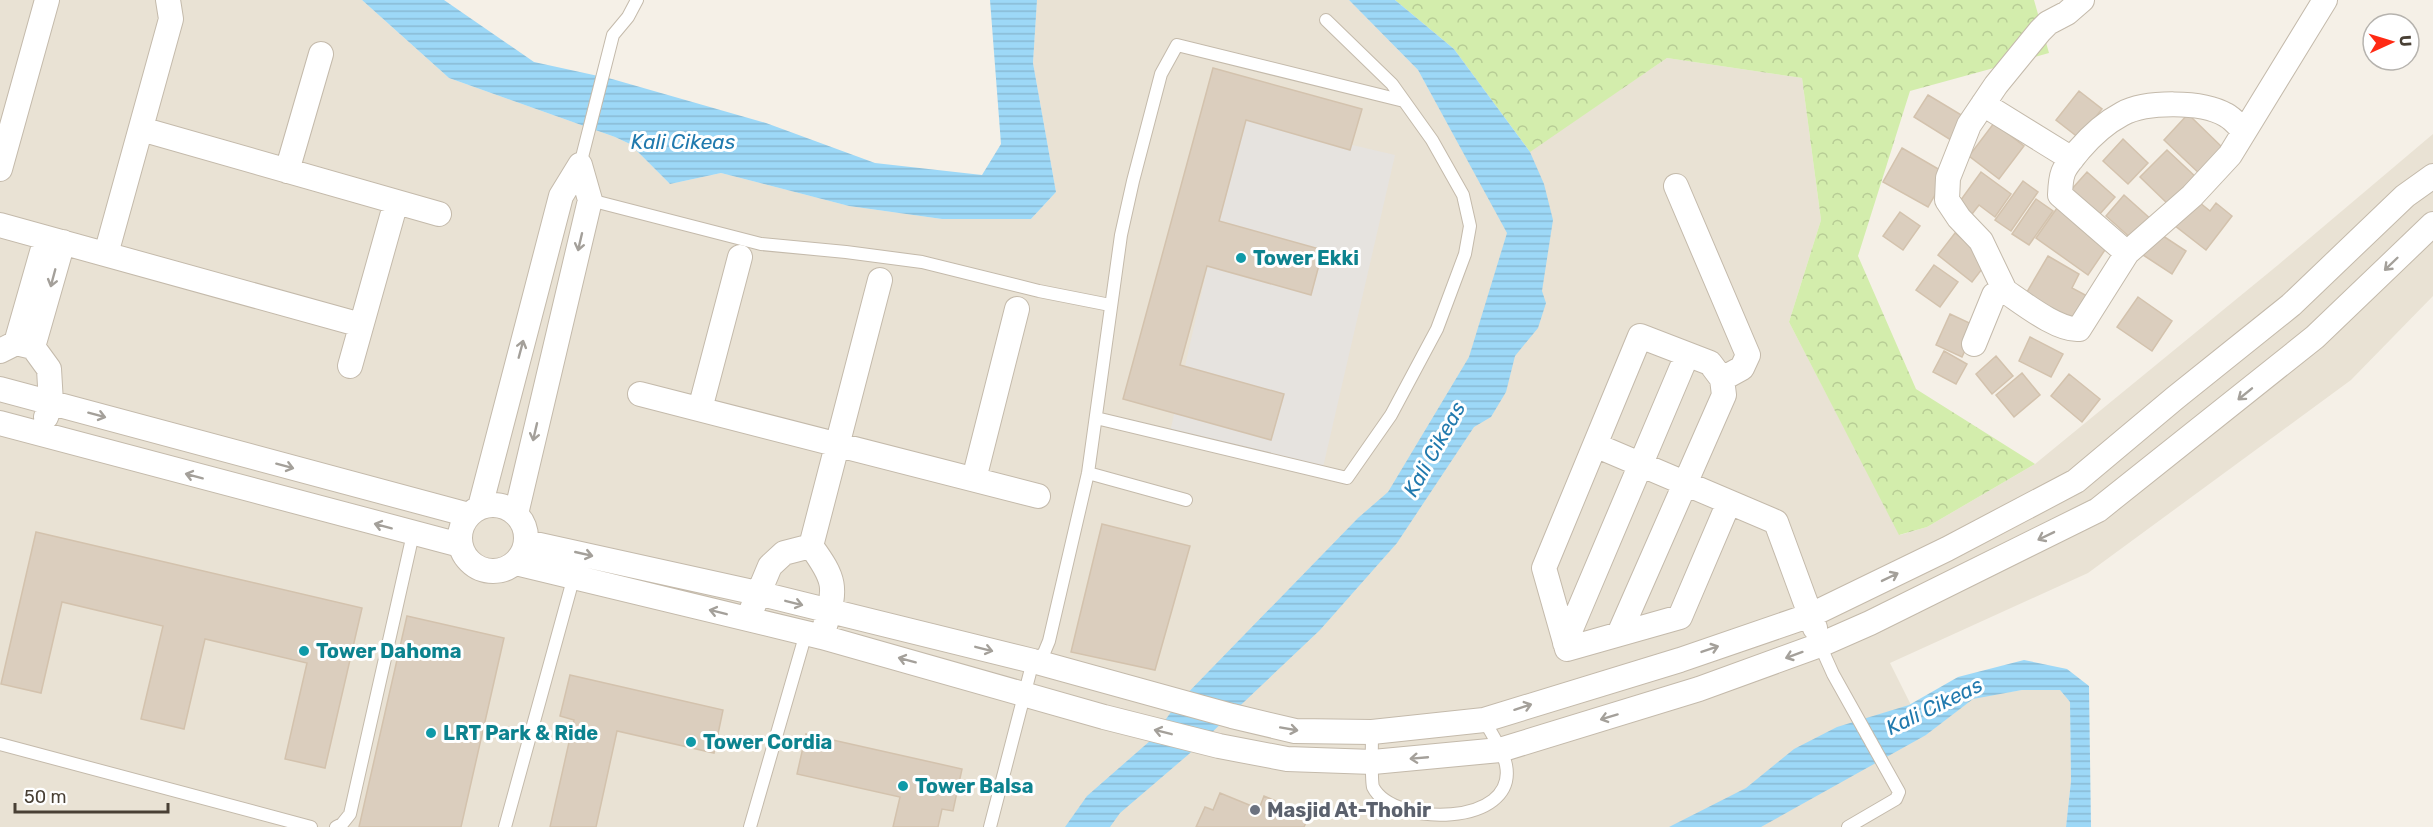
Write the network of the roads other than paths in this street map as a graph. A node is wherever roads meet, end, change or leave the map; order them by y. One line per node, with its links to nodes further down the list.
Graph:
1 (47, 0): 14 (street)
2 (168, 0): 10 (street)
3 (638, 0): 13 (lane)
4 (2082, 0): 9 (street)
5 (2325, 0): 11 (street)
6 (1326, 20): 8 (lane)
7 (321, 54): 15 (street)
8 (1404, 101): 29 (lane); 41 (lane)
9 (1983, 104): 12 (street); 28 (street)
10 (141, 129): 15 (street); 25 (street)
11 (2243, 130): 12 (street); 24 (street)
12 (2072, 159): 24 (street)
13 (582, 160): 18 (street); 55 (street, one-way to 13)
14 (0, 169)
15 (287, 171): 19 (street)
16 (2433, 176): 49 (street)
17 (1676, 186): 36 (street)
18 (590, 200): 29 (lane); 56 (street, one-way to 56)
19 (396, 202): 20 (street); 31 (street)
20 (439, 214)
21 (2433, 224): 54 (street, one-way to 54)
22 (0, 225): 23 (street)
23 (54, 240): 25 (street); 33 (street)
24 (2127, 253): 28 (street)
25 (106, 254): 31 (street)
26 (740, 257): 40 (street)
27 (880, 280): 44 (street)
28 (2005, 291): 32 (street)
29 (1110, 305): 41 (lane)
30 (1017, 309): 48 (street)
31 (362, 325): 35 (street)
32 (1974, 344)
33 (16, 347): 39 (street)
34 (1687, 355): 36 (street); 45 (street); 46 (street)
35 (350, 366)
36 (1722, 379): 50 (street)
37 (0, 389): 39 (street)
38 (640, 394): 40 (street)
39 (51, 403): 43 (street); 55 (street, one-way to 55)
40 (699, 409): 44 (street)
41 (1096, 418): 47 (lane)
42 (0, 423): 43 (street)
43 (40, 435): 57 (street, one-way to 43)
44 (838, 444): 48 (street); 59 (street)
45 (1595, 445): 46 (street); 68 (street)
46 (1641, 464): 50 (street); 68 (street)
47 (1088, 472): 52 (lane); 71 (lane)
48 (974, 479): 51 (street)
49 (2076, 482): 54 (street); 64 (street, one-way to 49)
50 (1685, 483): 53 (street); 66 (street)
51 (1038, 496)
52 (1185, 500)
53 (1729, 502): 64 (street); 66 (street)
54 (2098, 510): 69 (street, one-way to 69)
55 (474, 511): 56 (street); 58 (street)
56 (516, 514): 60 (street)
57 (413, 534): 58 (street); 80 (lane)
58 (460, 545): 60 (street)
59 (811, 546): 62 (street); 63 (street)
60 (521, 552): 61 (street); 62 (street, one-way to 62)
61 (574, 576): 65 (street, one-way to 61); 81 (lane)
62 (758, 593): 63 (street, one-way to 63); 65 (street)
63 (830, 612): 67 (street); 71 (street, one-way to 71)
64 (1811, 615): 69 (street); 70 (street, one-way to 64)
65 (748, 620): 67 (street)
66 (1619, 634): 68 (street)
67 (814, 635): 73 (street, one-way to 67); 82 (lane)
68 (1565, 643)
69 (1820, 645): 72 (street, one-way to 72); 84 (lane)
70 (1680, 660): 72 (street); 74 (street, one-way to 70)
71 (1033, 661): 73 (lane); 75 (street, one-way to 75)
72 (1699, 689): 77 (street, one-way to 77)
73 (1024, 693): 78 (street, one-way to 73); 83 (lane)
74 (1484, 720): 75 (street); 77 (lane)
75 (1371, 732): 78 (lane)
76 (0, 744): 79 (lane)
77 (1500, 750): 78 (street, one-way to 78); 78 (lane)
78 (1373, 762)
79 (311, 827)
80 (336, 827)
81 (505, 827)
82 (750, 827)
83 (990, 827)
84 (1848, 827)

